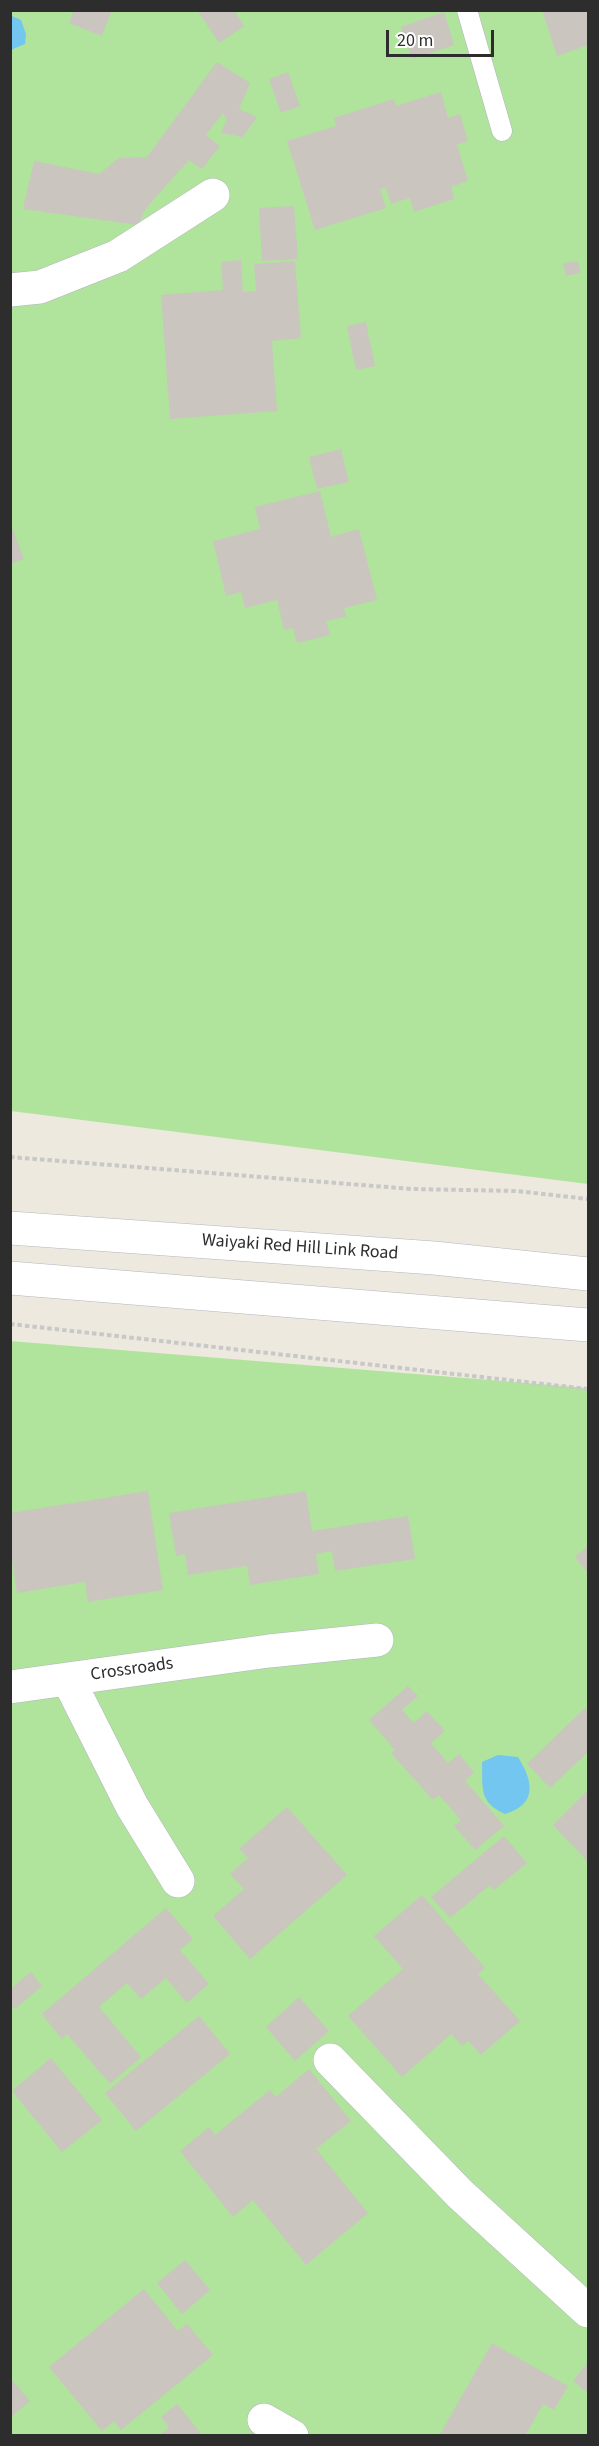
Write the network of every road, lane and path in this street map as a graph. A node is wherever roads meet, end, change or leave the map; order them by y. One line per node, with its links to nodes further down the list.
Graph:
1 (467, 10): 2 (lane)
2 (502, 131)
3 (213, 195): 4 (street)
4 (10, 290)
5 (10, 1157): 6 (path)
6 (588, 1199)
7 (10, 1228): 8 (street, Waiyaki Red Hill Link Road)
8 (588, 1274)
9 (10, 1278): 11 (street)
10 (10, 1324): 12 (path)
11 (588, 1325)
12 (588, 1389)
13 (377, 1640): 14 (street, Crossroads)
14 (68, 1679): 15 (street, Crossroads); 16 (street)
15 (10, 1687)
16 (177, 1881)
17 (330, 2060): 18 (street)
18 (588, 2311)

